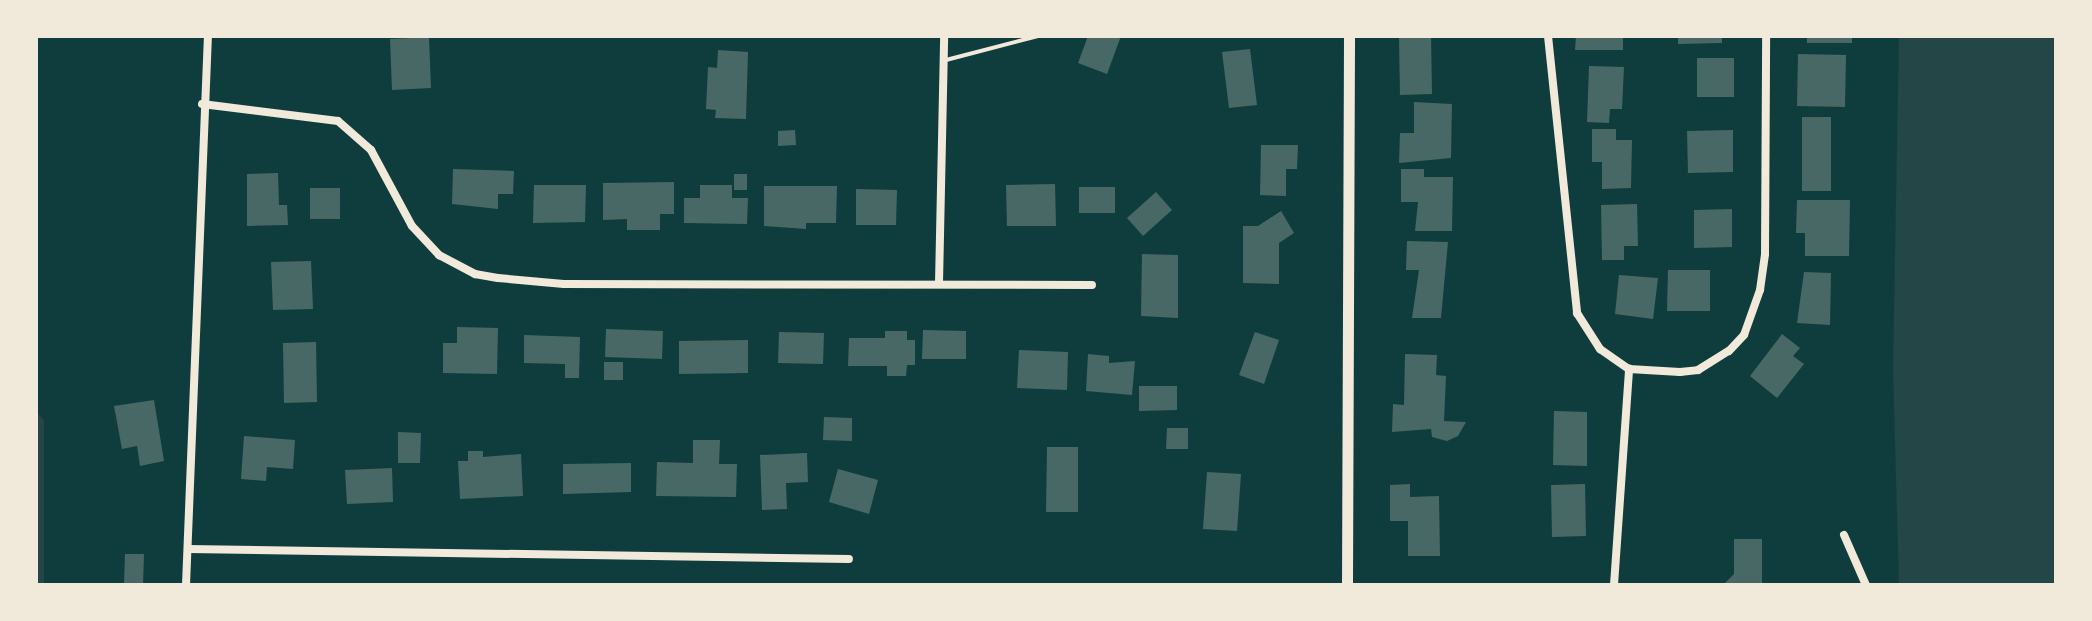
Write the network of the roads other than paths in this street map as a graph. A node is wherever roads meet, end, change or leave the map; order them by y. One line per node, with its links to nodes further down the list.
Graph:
1 (208, 36): 8 (street)
2 (944, 36): 7 (street)
3 (1038, 36): 7 (lane)
4 (1349, 36): 16 (street)
5 (1548, 36): 11 (street)
6 (1766, 36): 11 (street)
7 (943, 61): 9 (street)
8 (202, 104): 9 (street); 13 (street)
9 (939, 283): 10 (street)
10 (1092, 285)
11 (1629, 369): 17 (street)
12 (1844, 535): 18 (street)
13 (188, 549): 14 (street); 15 (street)
14 (849, 559)
15 (186, 585)
16 (1347, 585)
17 (1614, 585)
18 (1866, 585)

